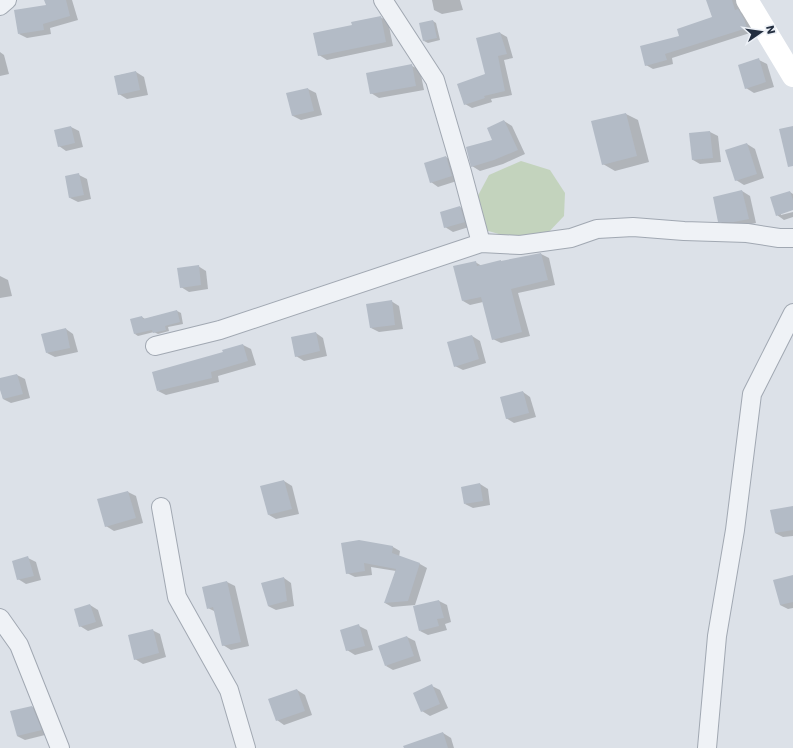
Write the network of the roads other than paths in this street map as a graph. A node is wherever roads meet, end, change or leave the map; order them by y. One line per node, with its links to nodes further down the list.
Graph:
1 (7, 0): 4 (street)
2 (383, 0): 7 (street)
3 (747, 0): 5 (main road)
4 (0, 6)
5 (793, 76)
6 (793, 238): 7 (street)
7 (481, 243): 9 (street)
8 (793, 313): 14 (street)
9 (155, 346)
10 (161, 507): 13 (street)
11 (0, 618): 12 (street)
12 (60, 748)
13 (246, 748)
14 (707, 748)

